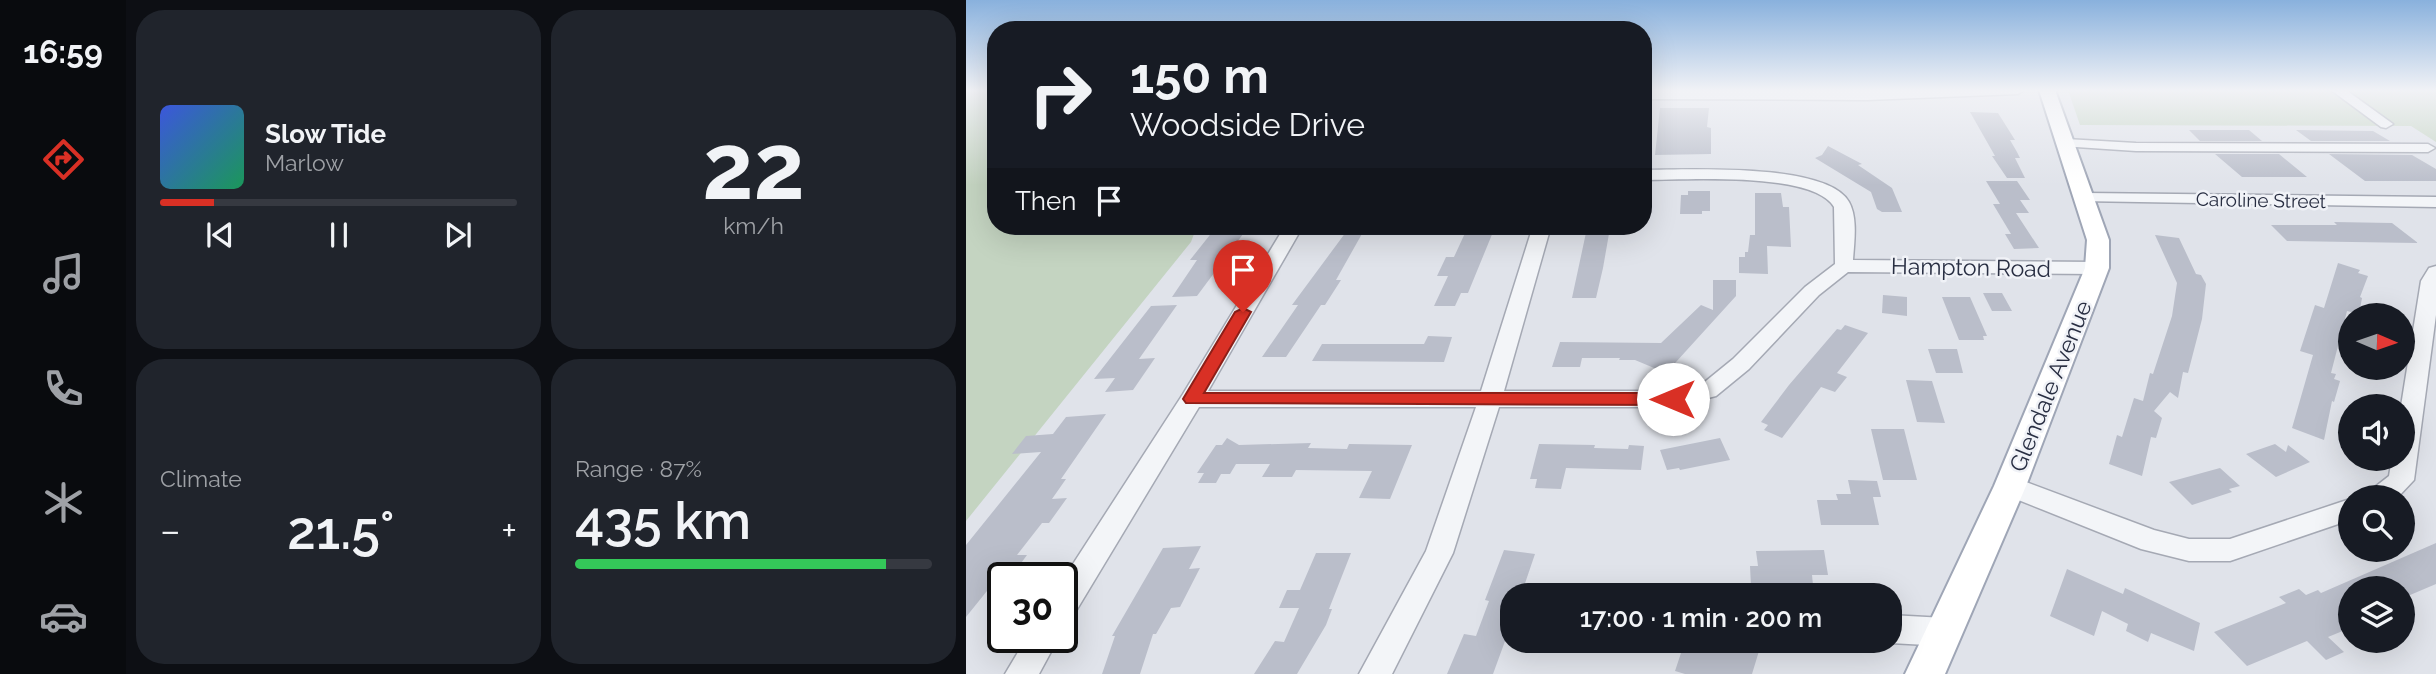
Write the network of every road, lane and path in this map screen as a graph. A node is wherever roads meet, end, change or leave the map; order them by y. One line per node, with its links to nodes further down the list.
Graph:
1 (2058, 121): 4 (main road, Glendale Avenue)
2 (2382, 121): 3 (street)
3 (2386, 124)
4 (2066, 143): 5 (street); 7 (main road, Glendale Avenue)
5 (2428, 148)
6 (1652, 175): 11 (street)
7 (2086, 198): 8 (street, Caroline Street); 12 (main road, Glendale Avenue)
8 (2436, 202)
9 (1289, 235): 14 (street)
10 (1539, 235): 15 (street)
11 (1844, 266): 12 (street, Hampton Road); 15 (street)
12 (2097, 268): 17 (main road, Glendale Avenue)
13 (2436, 272): 16 (street)
14 (1192, 399): 15 (street); 19 (street)
15 (1490, 399): 24 (street)
16 (2396, 485)
17 (2010, 486): 18 (street); 21 (main road, Glendale Avenue)
18 (2338, 513)
19 (1078, 581)
20 (1902, 630): 21 (street)
21 (1945, 632): 25 (main road, Glendale Avenue)
22 (1034, 653): 23 (street)
23 (1021, 674)
24 (1375, 674)
25 (1925, 674)

